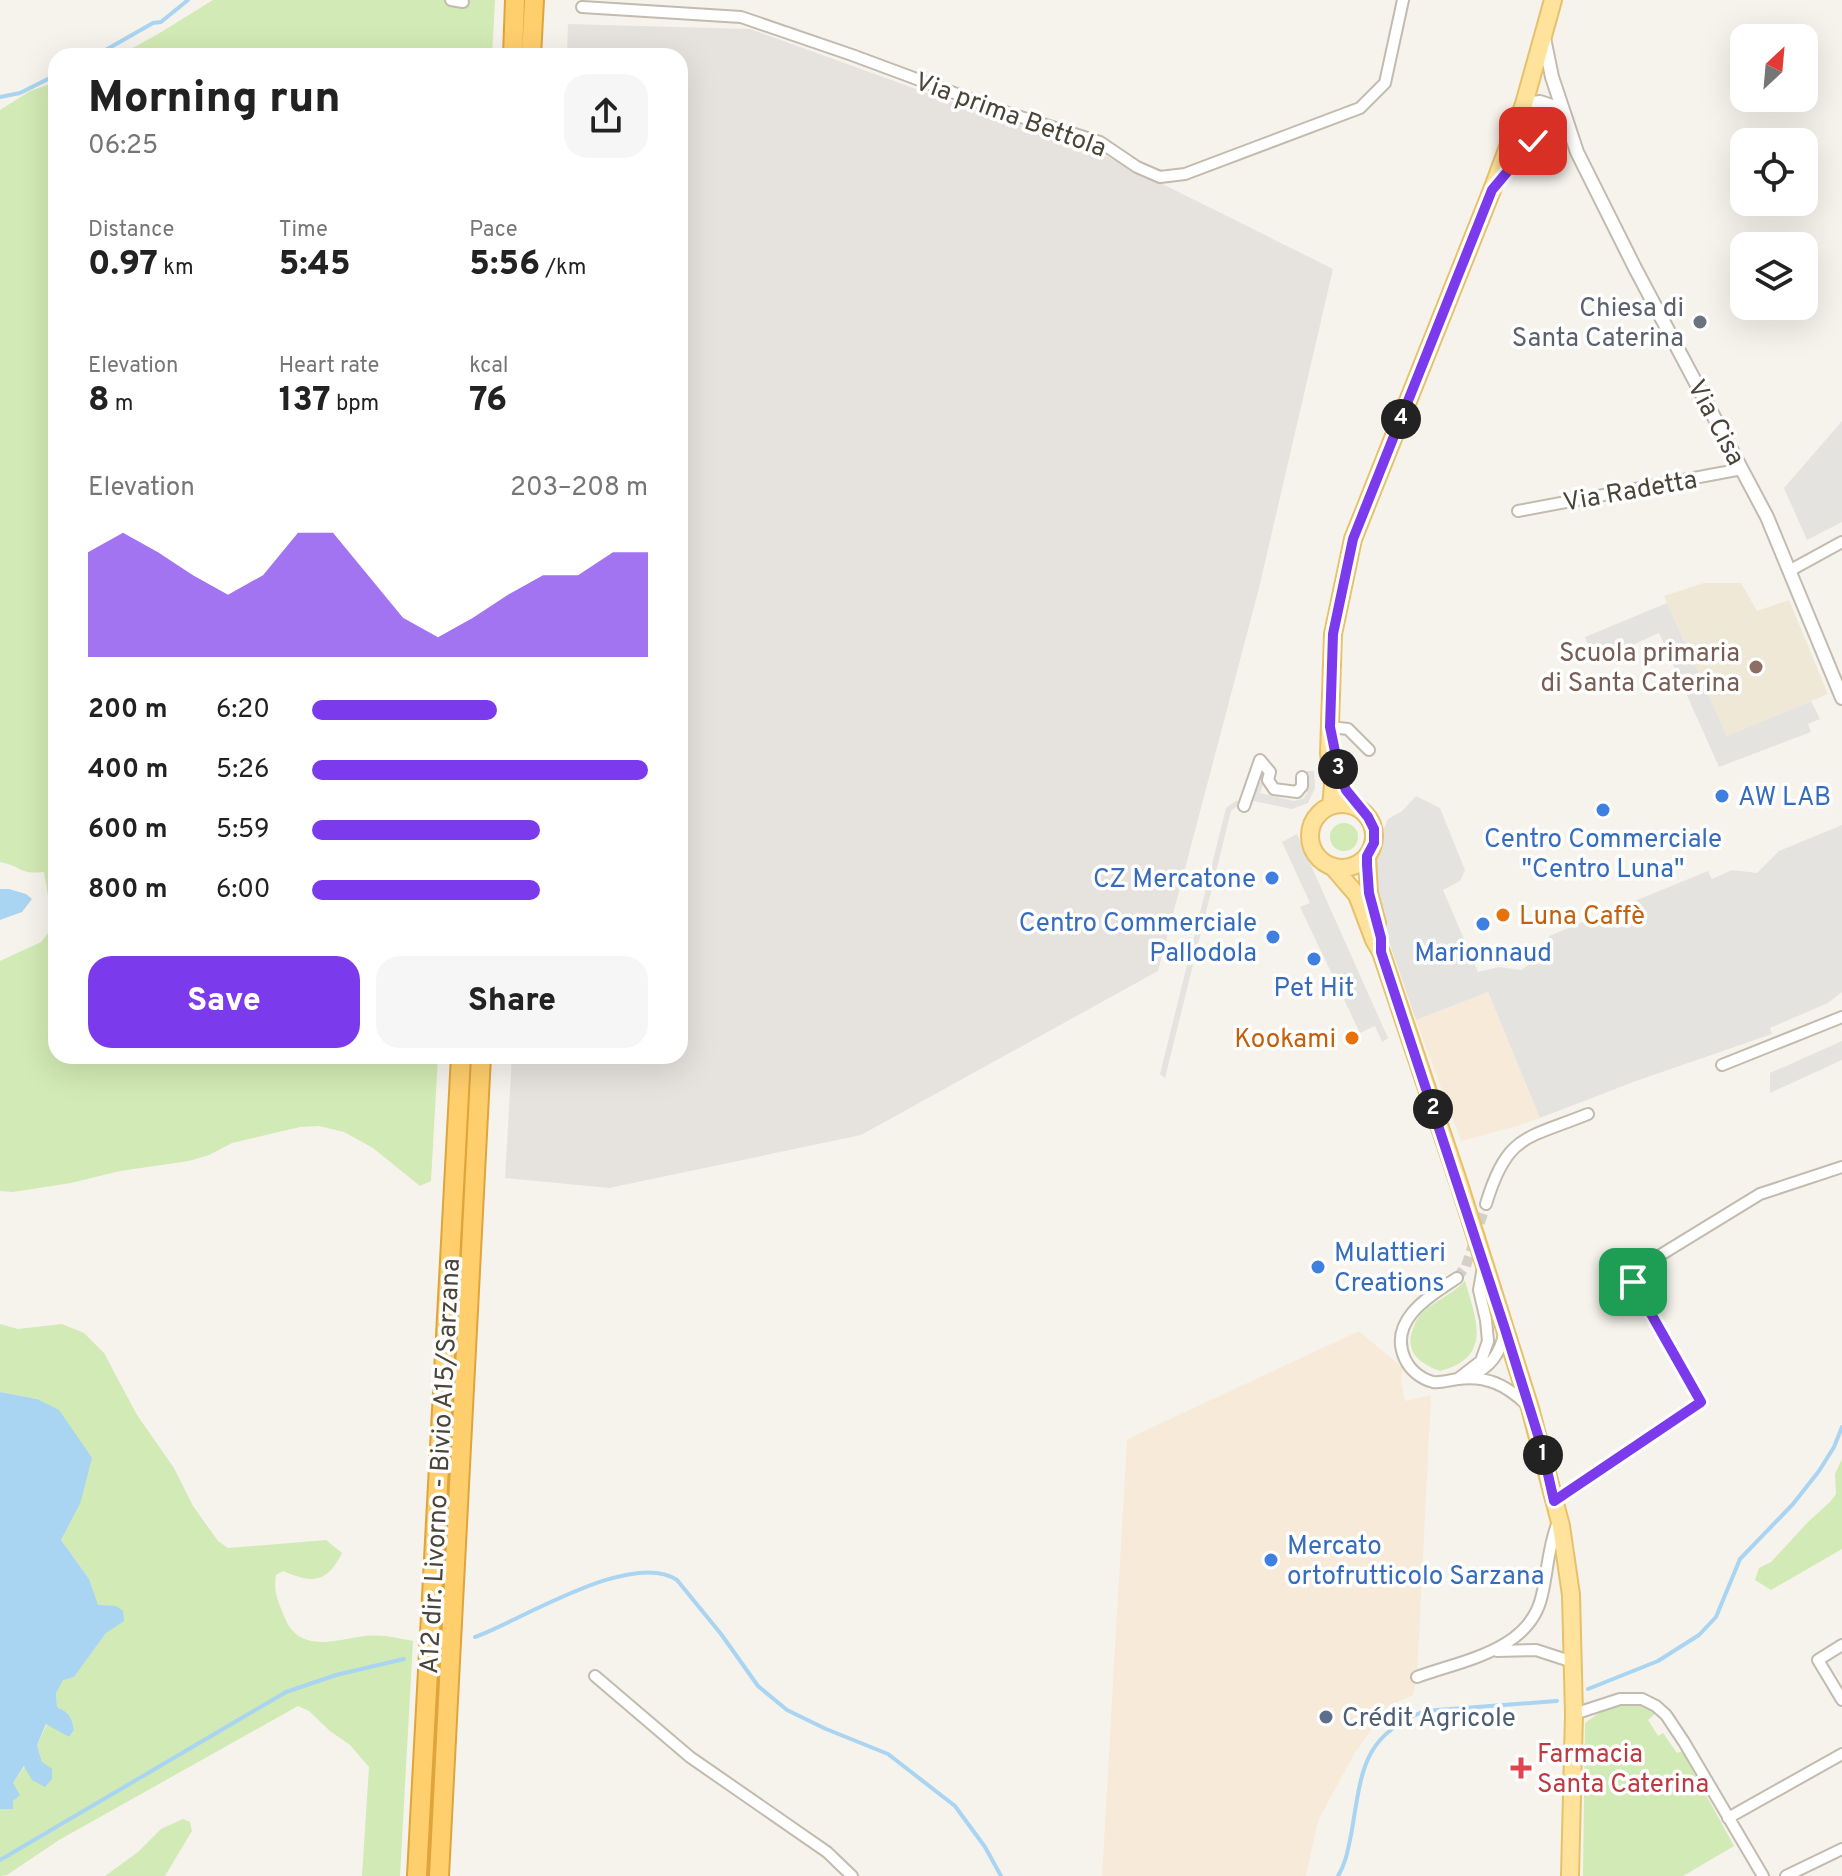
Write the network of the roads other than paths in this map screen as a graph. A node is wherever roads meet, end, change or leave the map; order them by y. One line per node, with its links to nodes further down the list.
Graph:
1 (451, 0): 6 (street)
2 (515, 0): 9 (highway)
3 (534, 0): 10 (highway)
4 (1403, 0): 7 (street, Via prima Bettola)
5 (1553, 0): 8 (main road)
6 (463, 2)
7 (582, 7)
8 (1544, 35): 11 (main road); 12 (street, Via Cisa)
9 (513, 48)
10 (531, 48)
11 (1524, 104): 12 (street); 13 (street); 15 (main road)
12 (1561, 109): 14 (street, Via Cisa)
13 (1557, 141): 14 (street); 15 (street)
14 (1577, 152): 16 (street, Via Cisa)
15 (1492, 190): 21 (main road)
16 (1742, 469): 17 (street, Via Radetta); 19 (street, Via Cisa)
17 (1518, 511)
18 (1842, 542): 19 (street)
19 (1789, 571): 20 (street, Via Cisa)
20 (1842, 698)
21 (1330, 727): 22 (street); 25 (main road); 26 (main road)
22 (1369, 750)
23 (1302, 777): 24 (street)
24 (1244, 806)
25 (1331, 806): 26 (main road); 28 (main road)
26 (1360, 809): 27 (main road)
27 (1367, 856): 28 (main road); 29 (main road)
28 (1332, 866): 29 (main road)
29 (1381, 952): 37 (main road)
30 (1842, 1017): 33 (street)
31 (461, 1064): 54 (highway, A12 dir. Livorno - Bivio A15/Sarzana)
32 (481, 1064): 55 (highway)
33 (1722, 1065)
34 (1588, 1114): 36 (street)
35 (1842, 1167): 42 (street)
36 (1486, 1204)
37 (1483, 1266): 39 (main road); 40 (street)
38 (1457, 1278): 40 (street)
39 (1505, 1329): 40 (street); 41 (main road)
40 (1457, 1379): 41 (street)
41 (1530, 1408): 42 (main road)
42 (1554, 1501): 43 (main road)
43 (1560, 1518): 45 (street); 46 (main road)
44 (1842, 1645): 49 (street)
45 (1494, 1651): 46 (street); 48 (street)
46 (1573, 1662): 50 (main road)
47 (595, 1676): 56 (street)
48 (1417, 1677)
49 (1842, 1700)
50 (1574, 1714): 52 (street); 57 (main road)
51 (1842, 1754): 52 (street)
52 (1728, 1818): 58 (street)
53 (1842, 1849): 59 (street)
54 (417, 1876)
55 (439, 1876)
56 (852, 1876)
57 (1570, 1876)
58 (1763, 1876)
59 (1786, 1876)

